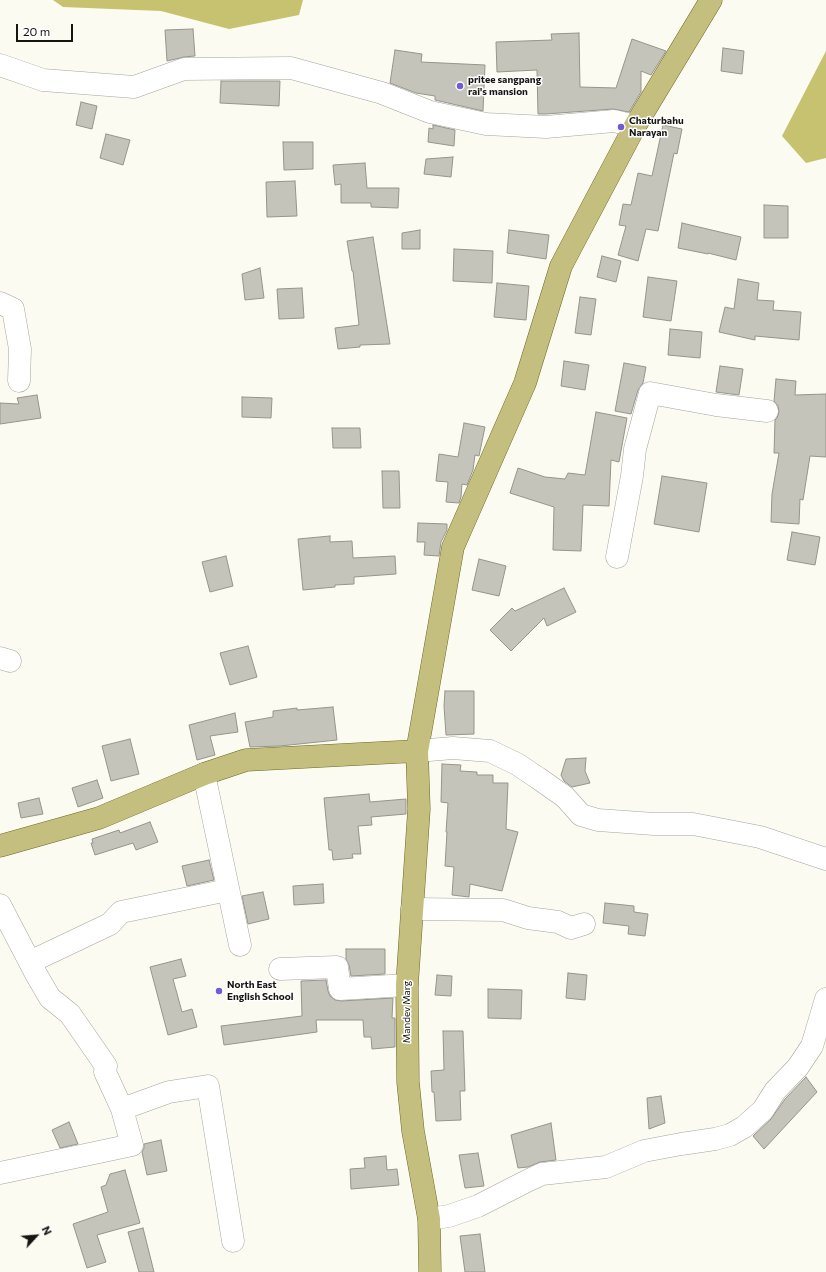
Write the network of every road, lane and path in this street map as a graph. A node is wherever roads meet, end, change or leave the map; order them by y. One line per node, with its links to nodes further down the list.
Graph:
1 (710, 0): 3 (main road, Mandev Marg)
2 (0, 65): 3 (street)
3 (635, 126): 8 (main road, Mandev Marg)
4 (0, 303): 5 (street)
5 (19, 381)
6 (767, 411): 7 (street)
7 (617, 558)
8 (417, 751): 9 (main road); 11 (street); 14 (main road, Mandev Marg)
9 (204, 774): 10 (main road); 12 (street)
10 (0, 846)
11 (826, 859)
12 (228, 890): 16 (street); 17 (street)
13 (0, 905): 17 (street)
14 (412, 909): 15 (street); 19 (main road, Mandev Marg)
15 (584, 924)
16 (240, 945)
17 (30, 962): 21 (street)
18 (280, 969): 19 (street)
19 (407, 985): 23 (main road, Mandev Marg)
20 (826, 999): 23 (street)
21 (122, 1109): 22 (street); 24 (street)
22 (0, 1172)
23 (429, 1219): 25 (main road, Mandev Marg)
24 (233, 1241)
25 (430, 1272)

